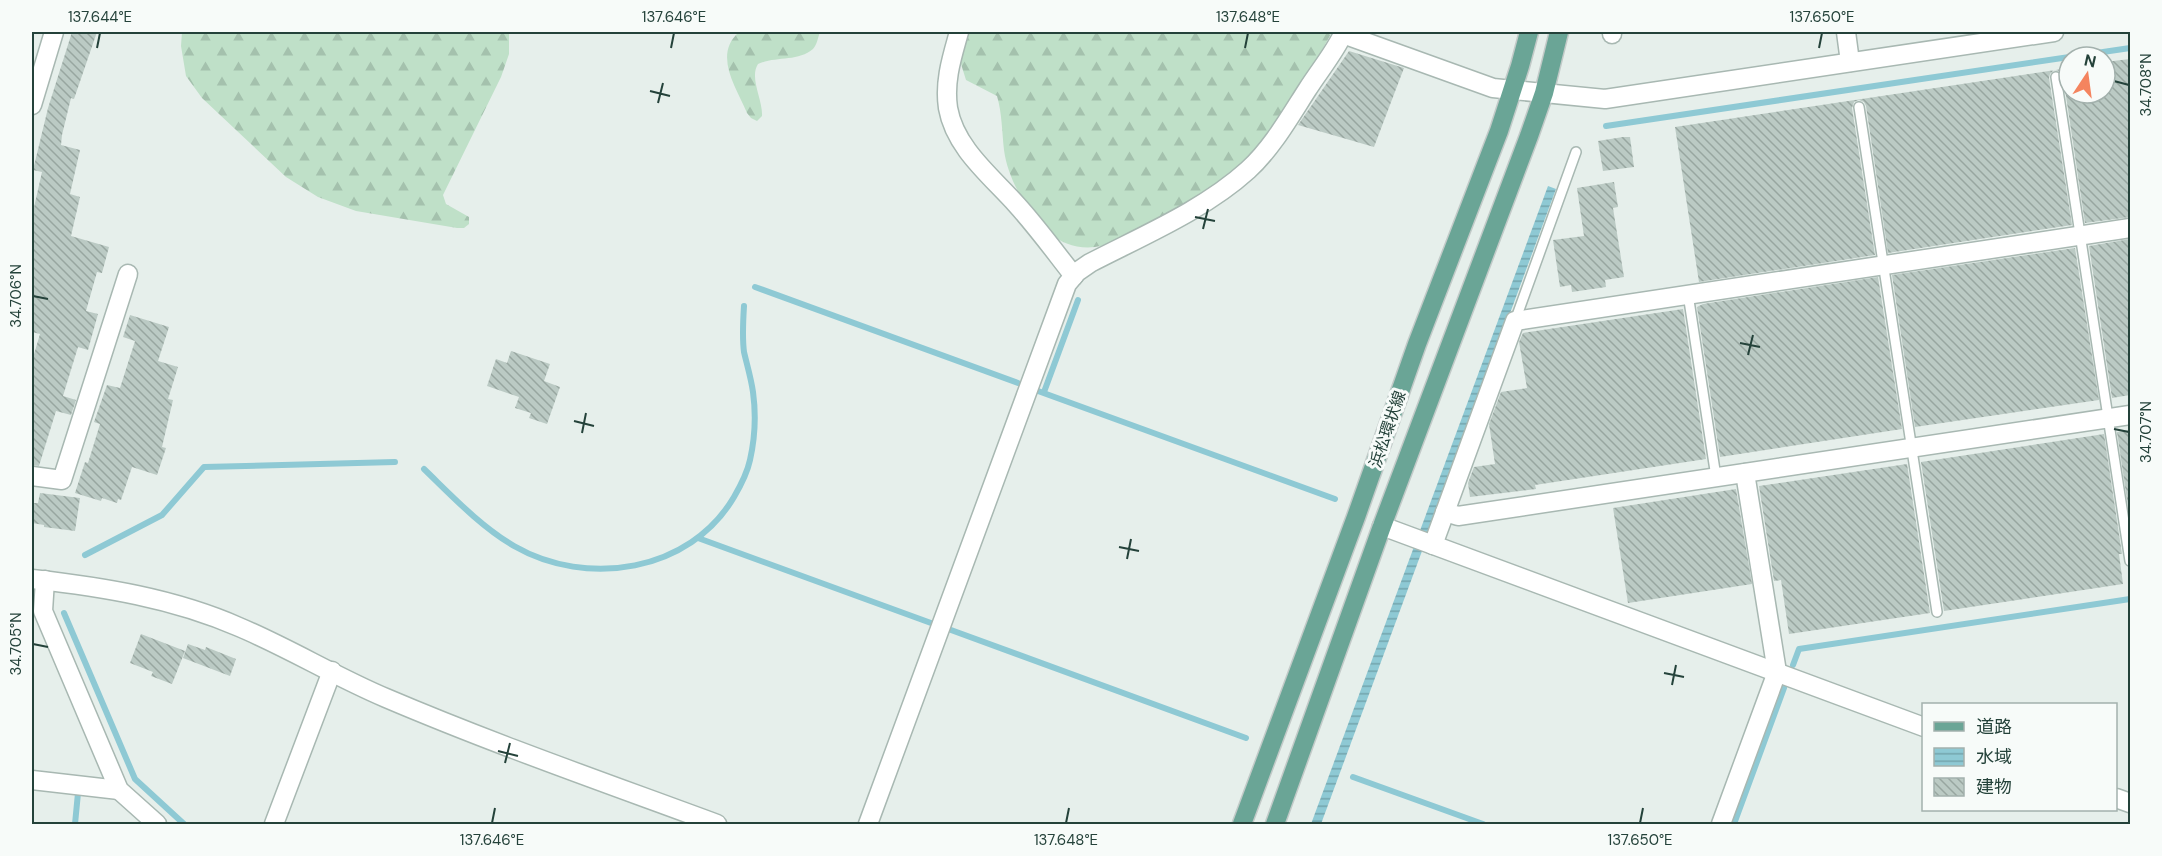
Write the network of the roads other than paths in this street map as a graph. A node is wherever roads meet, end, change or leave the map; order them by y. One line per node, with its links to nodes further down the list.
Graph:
1 (54, 32): 13 (street)
2 (959, 32): 20 (street)
3 (1529, 32): 11 (main road, 浜松環状線)
4 (1559, 32): 12 (main road, 浜松環状線)
5 (1846, 32): 9 (street)
6 (2054, 32): 8 (street)
7 (1343, 33): 11 (street); 20 (street)
8 (2031, 33): 9 (street)
9 (1850, 62): 12 (street)
10 (2056, 77): 17 (lane)
11 (1513, 90): 12 (street); 44 (main road, 浜松環状線)
12 (1544, 93): 30 (main road, 浜松環状線)
13 (32, 105)
14 (1859, 107): 18 (lane)
15 (1576, 152): 22 (lane)
16 (2130, 228): 17 (street)
17 (2080, 236): 18 (street); 24 (lane)
18 (1883, 265): 21 (street); 25 (lane)
19 (128, 274): 27 (street)
20 (1074, 276): 43 (street)
21 (1688, 294): 22 (street); 28 (lane)
22 (1515, 321): 29 (street)
23 (2130, 415): 24 (street)
24 (2109, 418): 25 (street); 32 (lane)
25 (1911, 448): 26 (street); 34 (lane)
26 (1745, 473): 28 (street); 36 (street)
27 (32, 476)
28 (1716, 477): 29 (street)
29 (1445, 512): 31 (street)
30 (1382, 526): 31 (street); 45 (main road, 浜松環状線)
31 (1431, 544): 36 (street)
32 (2130, 561)
33 (38, 580): 35 (street); 39 (street)
34 (1936, 612)
35 (332, 671): 41 (street); 42 (street)
36 (1777, 672): 37 (street); 46 (street)
37 (1922, 726)
38 (32, 780): 39 (street)
39 (119, 790): 40 (street)
40 (157, 825)
41 (274, 825)
42 (717, 825)
43 (868, 825)
44 (1242, 825)
45 (1275, 825)
46 (1721, 825)

